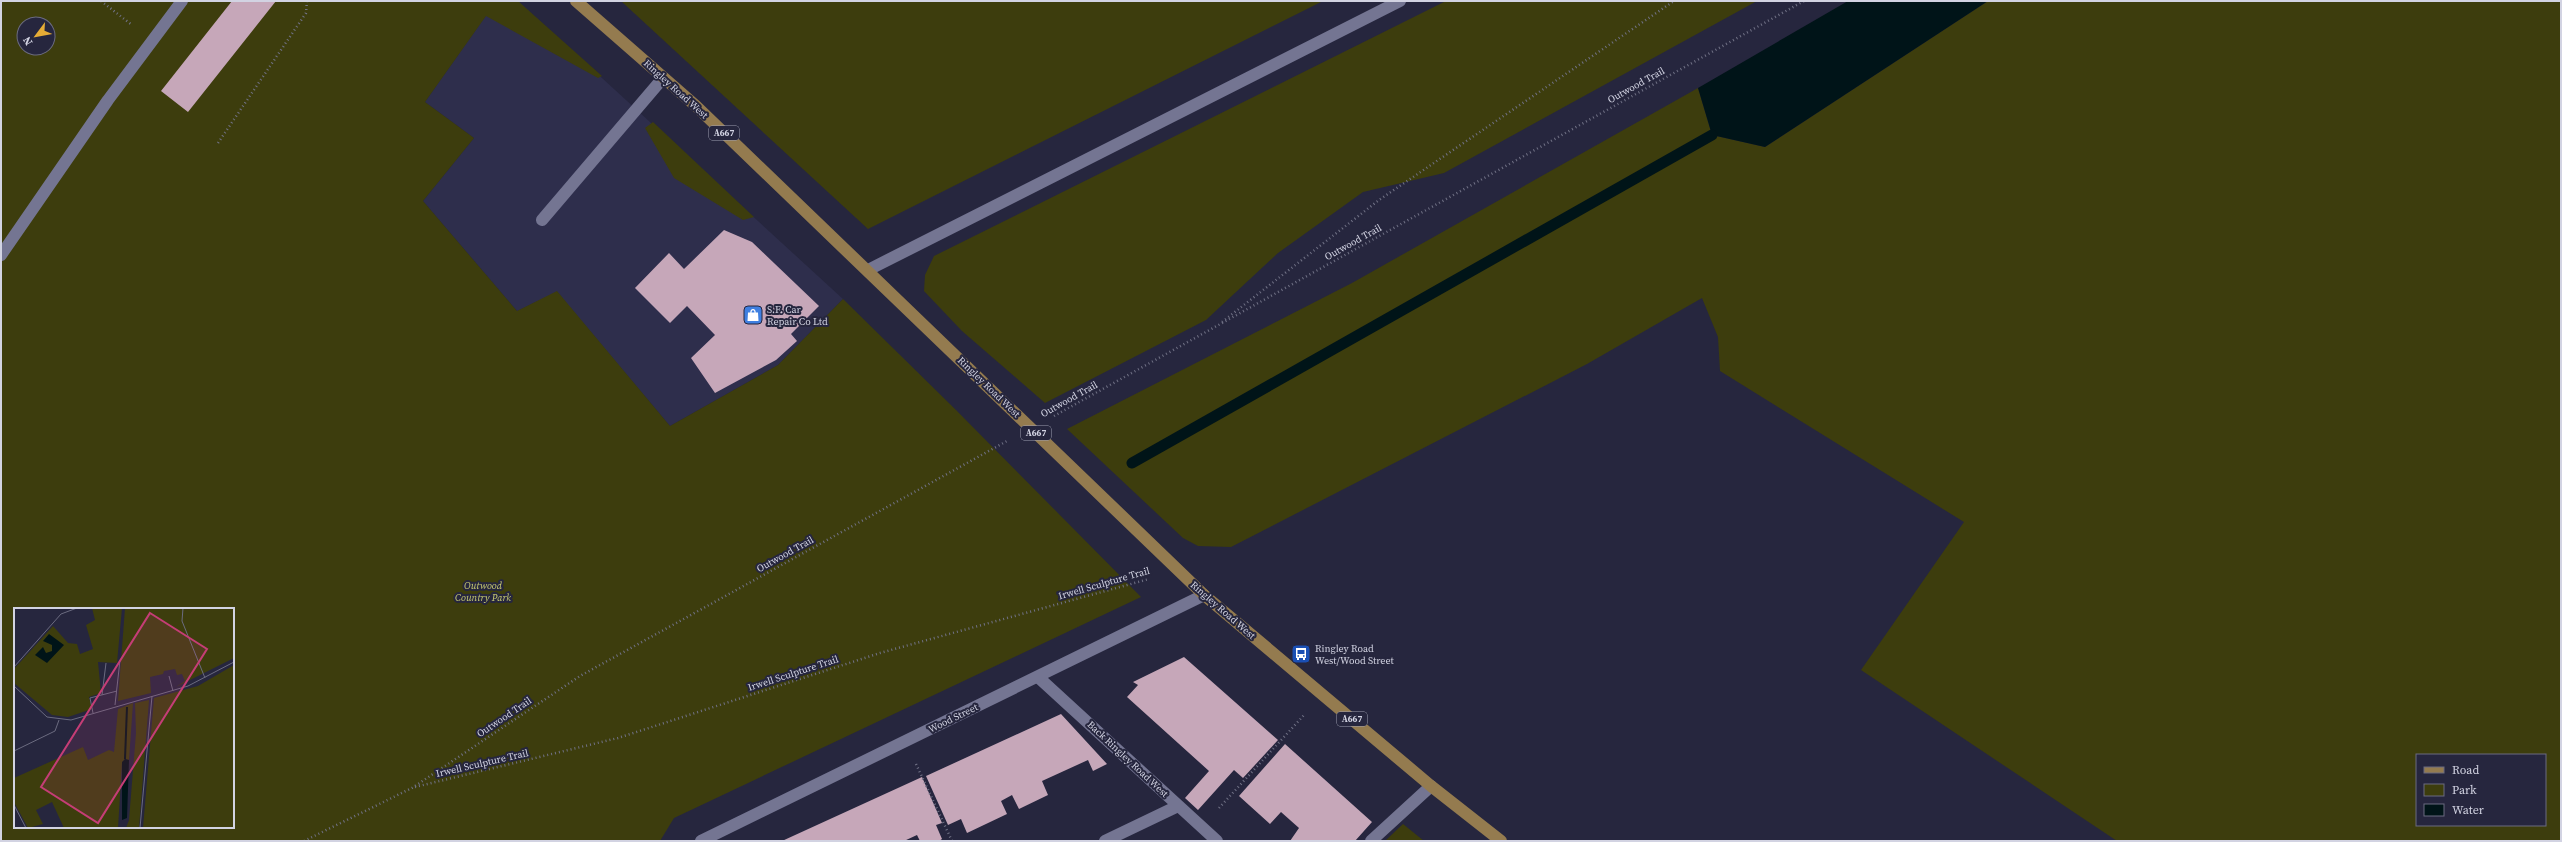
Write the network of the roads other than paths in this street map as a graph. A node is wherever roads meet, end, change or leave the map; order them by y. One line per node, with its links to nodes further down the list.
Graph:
1 (182, 1): 6 (street)
2 (576, 1): 4 (main road, Ringley Road West / A667)
3 (1400, 1): 7 (street)
4 (663, 78): 5 (street); 7 (main road, Ringley Road West / A667)
5 (542, 220)
6 (1, 255)
7 (868, 270): 8 (main road, Ringley Road West / A667)
8 (1204, 595): 9 (street, Wood Street); 10 (main road, Ringley Road West / A667)
9 (1038, 677): 11 (street, Back Ringley Road West); 12 (street, Wood Street)
10 (1431, 786): 15 (street); 16 (main road, Ringley Road West / A667)
11 (1178, 806): 13 (street); 14 (street, Back Ringley Road West)
12 (701, 841)
13 (1105, 841)
14 (1217, 841)
15 (1371, 841)
16 (1501, 841)

